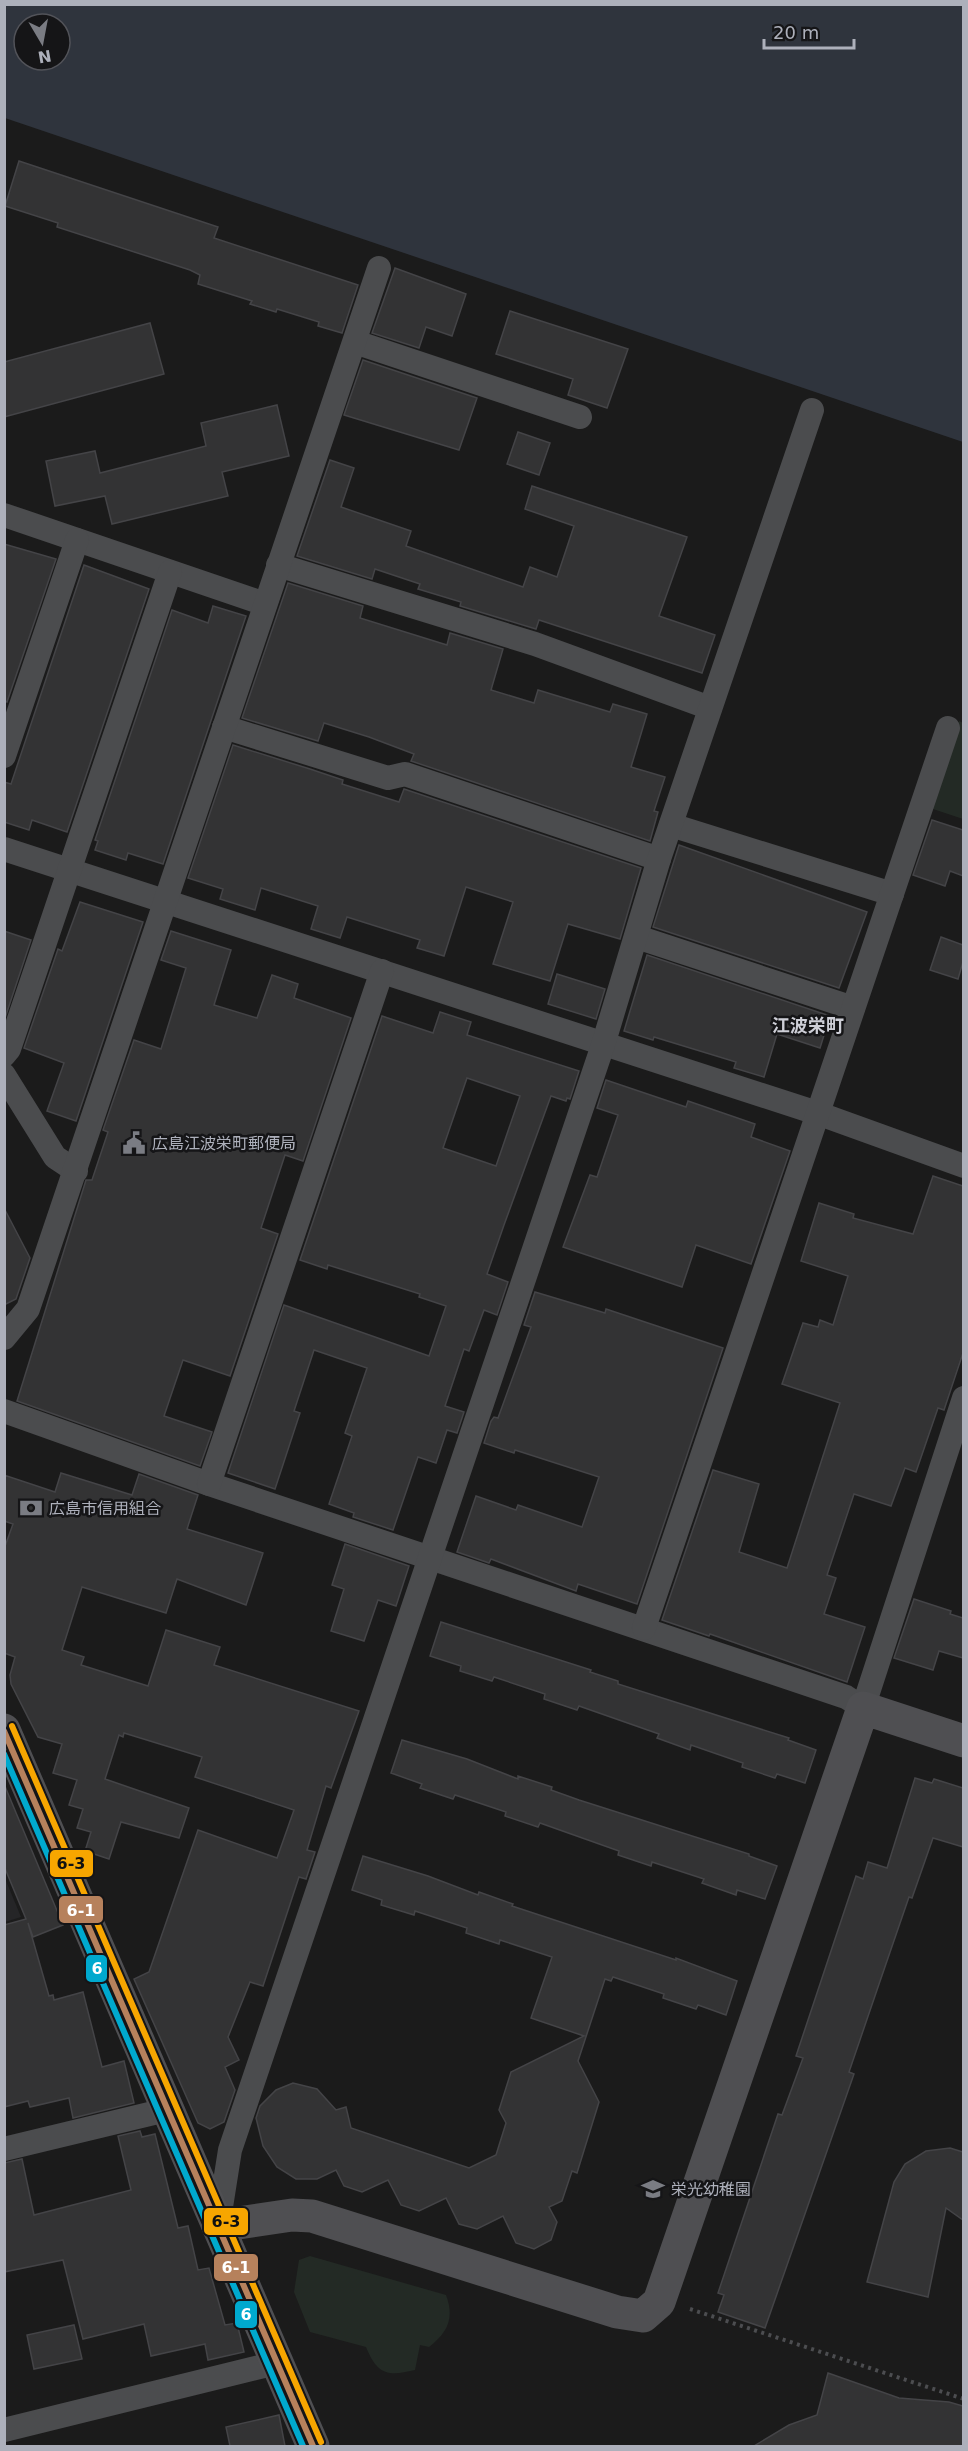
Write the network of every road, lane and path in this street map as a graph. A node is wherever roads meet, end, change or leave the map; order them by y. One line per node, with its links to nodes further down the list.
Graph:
1 (379, 268): 2 (street)
2 (355, 342): 4 (street); 7 (street)
3 (812, 410): 10 (street)
4 (580, 417)
5 (4, 516): 6 (street)
6 (77, 540): 8 (street); 13 (street)
7 (279, 565): 9 (street); 10 (street)
8 (170, 572): 9 (street); 17 (street)
9 (265, 604): 11 (street)
10 (710, 708): 14 (street)
11 (224, 727): 16 (street); 19 (street)
12 (948, 728): 18 (street)
13 (4, 756)
14 (671, 825): 16 (street); 18 (street)
15 (4, 849): 17 (street)
16 (659, 859): 20 (street)
17 (68, 869): 19 (street); 24 (street)
18 (892, 894): 22 (street)
19 (164, 901): 21 (street); 28 (street)
20 (637, 937): 22 (street); 23 (street)
21 (382, 972): 23 (street); 32 (street)
22 (853, 1008): 26 (street)
23 (603, 1045): 26 (street); 33 (street)
24 (4, 1055)
25 (4, 1075): 28 (street)
26 (817, 1113): 27 (street); 34 (street)
27 (963, 1166)
28 (75, 1171): 29 (street)
29 (4, 1338)
30 (963, 1398): 35 (street)
31 (4, 1411): 32 (street)
32 (209, 1484): 33 (street)
33 (431, 1558): 34 (street); 40 (street)
34 (644, 1628): 35 (street)
35 (863, 1708): 37 (street); 40 (street)
36 (4, 1730): 38 (street)
37 (963, 1741)
38 (166, 2110): 39 (street); 40 (street)
39 (4, 2149)
40 (218, 2226): 42 (street)
41 (686, 2308): 43 (path)
42 (276, 2363): 44 (street); 45 (street)
43 (963, 2399)
44 (4, 2430)
45 (313, 2446)

